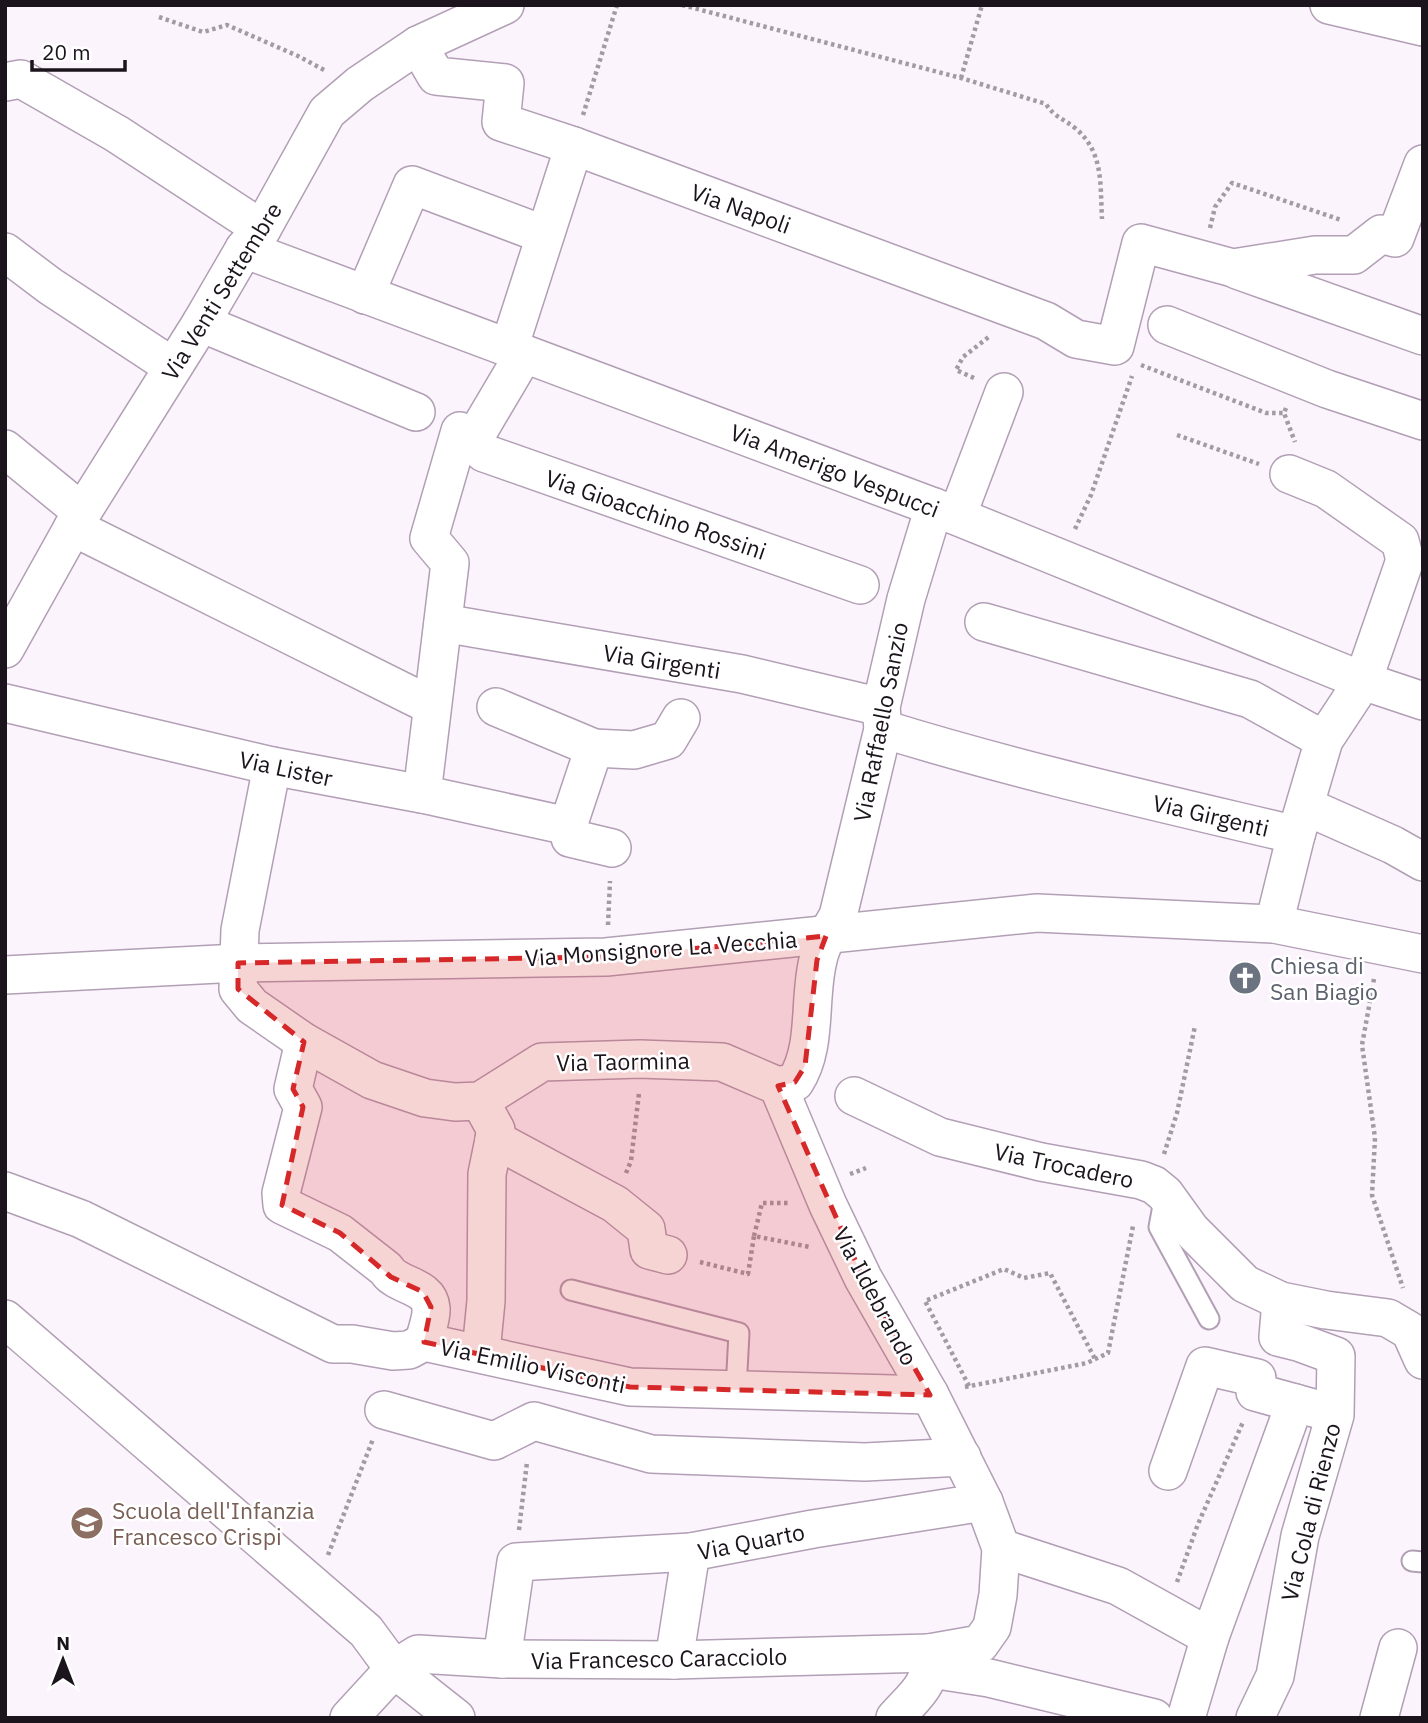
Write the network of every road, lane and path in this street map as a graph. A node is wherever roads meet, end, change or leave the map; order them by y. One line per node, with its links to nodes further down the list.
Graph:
1 (505, 5): 8 (street, Via Venti Settembre)
2 (617, 5): 12 (path)
3 (682, 5): 9 (path)
4 (982, 5): 9 (path)
5 (1329, 5): 7 (street)
6 (159, 18): 11 (path)
7 (1423, 27)
8 (418, 45): 11 (street, Via Venti Settembre); 12 (street, Via Napoli)
9 (961, 78): 14 (path)
10 (5, 82): 17 (street, Via Amerigo Vespucci)
11 (348, 94): 17 (street, Via Venti Settembre)
12 (574, 146): 16 (street); 26 (street, Via Napoli)
13 (1423, 164): 15 (street)
14 (1102, 219)
15 (1381, 234): 19 (street); 19 (path)
16 (545, 235): 20 (street); 25 (street)
17 (253, 239): 20 (street, Via Amerigo Vespucci); 21 (street, Via Venti Settembre)
18 (5, 252): 27 (street)
19 (1217, 264): 24 (street); 26 (street)
20 (365, 295): 25 (street, Via Amerigo Vespucci)
21 (201, 323): 27 (street, Via Venti Settembre); 30 (street)
22 (1167, 325): 28 (street)
23 (998, 329): 29 (path)
24 (1423, 336)
25 (516, 351): 34 (street); 38 (street, Via Amerigo Vespucci)
26 (1126, 355): 31 (path); 37 (path)
27 (173, 367): 39 (street, Via Venti Settembre)
28 (1299, 378): 31 (path); 32 (street)
29 (1004, 393): 38 (street, Via Raffaello Sanzio)
30 (416, 412)
31 (1284, 413): 36 (path)
32 (1423, 421)
33 (1177, 435): 36 (path)
34 (466, 436): 41 (street, Via Gioacchino Rossini); 43 (street)
35 (5, 449): 39 (street)
36 (1289, 474): 40 (street)
37 (1091, 495)
38 (945, 511): 45 (street, Via Amerigo Vespucci); 51 (street, Via Raffaello Sanzio)
39 (77, 520): 44 (street, Via Venti Settembre); 48 (street)
40 (1414, 562): 45 (street)
41 (860, 585)
42 (984, 622): 52 (street)
43 (443, 623): 48 (street); 51 (street, Via Girgenti)
44 (5, 649)
45 (1363, 681): 46 (street, Via Amerigo Vespucci); 52 (street)
46 (1423, 701)
47 (5, 703): 54 (street, Via Lister)
48 (432, 706): 55 (street)
49 (496, 707): 53 (street)
50 (681, 718): 53 (street)
51 (882, 718): 56 (street, Via Girgenti); 61 (street, Via Raffaello Sanzio)
52 (1324, 740): 56 (street)
53 (594, 748): 57 (street)
54 (272, 766): 55 (street, Via Lister); 64 (street)
55 (422, 794): 57 (street, Via Lister)
56 (1300, 820): 59 (street, Via Girgenti); 60 (street)
57 (568, 826): 58 (street, Via Lister)
58 (612, 848): 63 (path)
59 (1423, 862)
60 (1274, 924): 61 (street, Via Monsignore La Vecchia); 62 (street, Via Monsignore La Vecchia)
61 (826, 936): 63 (street, Via Monsignore La Vecchia); 70 (street)
62 (1423, 954)
63 (606, 957): 64 (street, Via Monsignore La Vecchia)
64 (238, 963): 65 (street, Via Monsignore La Vecchia); 68 (street)
65 (5, 975)
66 (1367, 1009): 86 (path)
67 (1195, 1026): 75 (path)
68 (304, 1042): 72 (street); 85 (street)
69 (640, 1059): 70 (street, Via Taormina); 72 (street, Via Taormina); 74 (path)
70 (778, 1086): 79 (street, Via Ildebrando)
71 (854, 1096): 75 (street, Via Trocadero)
72 (480, 1101): 73 (street)
73 (494, 1139): 80 (street); 87 (street)
74 (631, 1161)
75 (1154, 1186): 82 (street, Via Trocadero); 84 (lane); 88 (path)
76 (5, 1191): 85 (street, Via Emilio Visconti)
77 (780, 1203): 78 (path)
78 (754, 1236): 79 (path); 80 (path)
79 (852, 1255): 92 (street, Via Ildebrando)
80 (681, 1258)
81 (571, 1290): 90 (lane)
82 (1281, 1301): 86 (street, Via Trocadero); 95 (street, Via Cola di Rienzo)
83 (5, 1319): 103 (street)
84 (1209, 1319)
85 (424, 1342): 87 (street, Via Emilio Visconti)
86 (1417, 1345)
87 (481, 1352): 90 (street, Via Emilio Visconti)
88 (1095, 1359): 89 (path); 89 (path)
89 (969, 1386): 92 (path)
90 (736, 1390): 92 (street, Via Emilio Visconti)
91 (1255, 1392): 93 (street); 98 (street); 104 (path)
92 (930, 1395): 97 (street, Via Ildebrando)
93 (1295, 1403): 95 (street); 105 (street)
94 (384, 1410): 96 (street); 103 (path)
95 (1335, 1415): 116 (street, Via Cola di Rienzo)
96 (494, 1441): 97 (street); 102 (path)
97 (961, 1457): 99 (street, Via Ildebrando)
98 (1168, 1471)
99 (984, 1502): 100 (street, Via Ildebrando); 101 (street, Via Quarto)
100 (1001, 1548): 104 (street); 109 (street)
101 (691, 1552): 102 (street, Via Quarto); 108 (street)
102 (516, 1562): 107 (street)
103 (315, 1588): 110 (street)
104 (1166, 1613): 105 (street)
105 (1210, 1637): 115 (street)
106 (1398, 1648): 117 (street)
107 (502, 1659): 108 (street, Via Francesco Caracciolo); 110 (street, Via Francesco Caracciolo)
108 (674, 1660): 109 (street, Via Francesco Caracciolo)
109 (930, 1661): 113 (street); 114 (street, Via Francesco Caracciolo)
110 (394, 1669): 111 (street); 112 (street)
111 (349, 1718)
112 (456, 1718)
113 (895, 1718)
114 (1154, 1718)
115 (1186, 1718)
116 (1255, 1718)
117 (1379, 1718)

